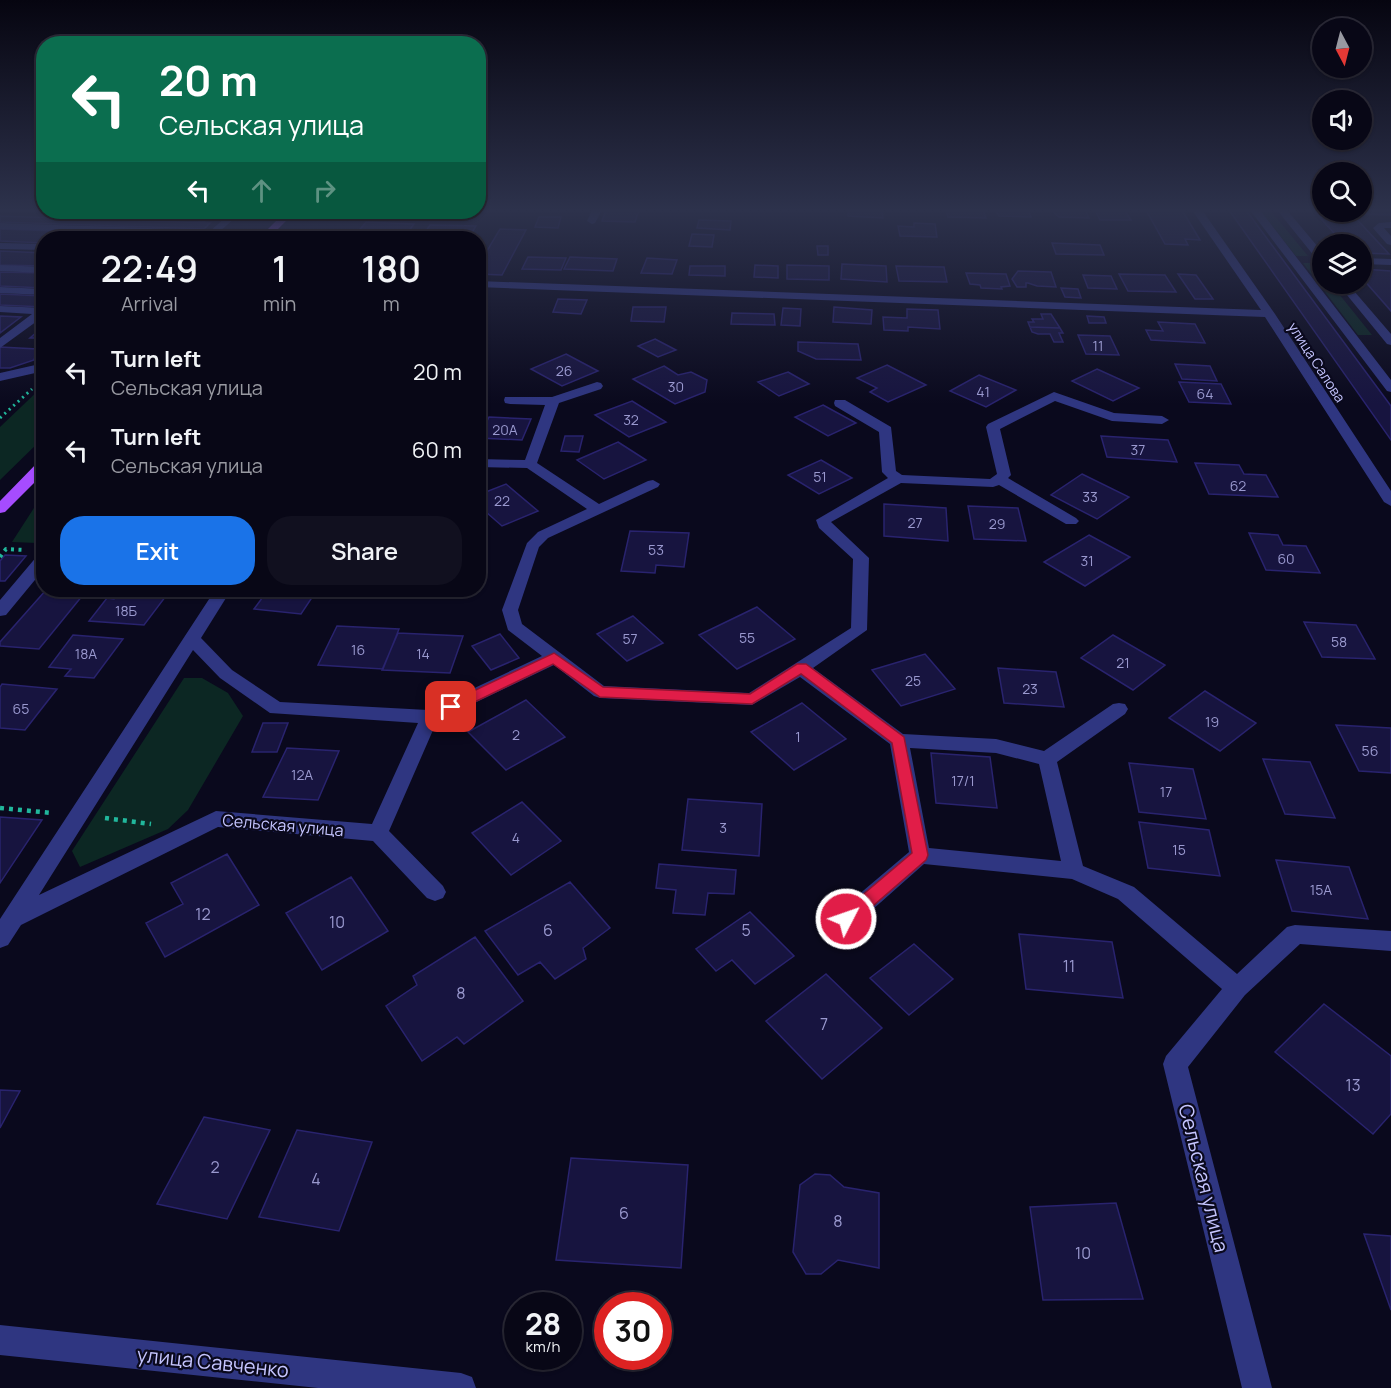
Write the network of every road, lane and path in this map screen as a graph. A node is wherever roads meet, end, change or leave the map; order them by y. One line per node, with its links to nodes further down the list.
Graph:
1 (1242, 275): 9 (street, улица Салова)
2 (1305, 275): 17 (street)
3 (486, 284): 9 (street)
4 (0, 290): 5 (street)
5 (36, 292)
6 (1351, 294): 11 (street)
7 (0, 309): 8 (street)
8 (36, 311)
9 (1269, 314): 29 (street, улица Салова)
10 (36, 316): 12 (street)
11 (1391, 341)
12 (0, 344)
13 (36, 369): 14 (street)
14 (0, 377)
15 (35, 386): 21 (path)
16 (597, 386): 19 (street)
17 (1391, 388)
18 (510, 400): 19 (street)
19 (553, 401): 24 (street)
20 (840, 403): 26 (street)
21 (0, 418)
22 (1162, 420): 27 (street)
23 (486, 463): 24 (street)
24 (530, 464): 31 (street)
25 (36, 472): 30 (main road)
26 (898, 479): 27 (street); 38 (street)
27 (999, 480): 32 (street)
28 (653, 484): 31 (street)
29 (1391, 502)
30 (0, 509)
31 (597, 509): 37 (street)
32 (1071, 521)
33 (36, 568): 35 (street)
34 (219, 597): 36 (street)
35 (0, 611)
36 (193, 640): 40 (street); 47 (street)
37 (554, 658): 38 (street); 40 (street)
38 (801, 668): 41 (street)
39 (1119, 709): 42 (street)
40 (430, 717): 43 (street)
41 (899, 741): 42 (street); 44 (street)
42 (1047, 759): 45 (street)
43 (378, 833): 46 (street); 47 (street, Сельская улица)
44 (920, 855): 45 (street); 48 (street)
45 (1074, 871): 51 (street)
46 (435, 892)
47 (13, 918): 49 (street)
48 (846, 919)
49 (0, 938)
50 (1391, 941): 51 (street, Сельская улица)
51 (1238, 988): 54 (street, Сельская улица)
52 (0, 1340): 53 (street, улица Савченко)
53 (461, 1388)
54 (1257, 1388)

